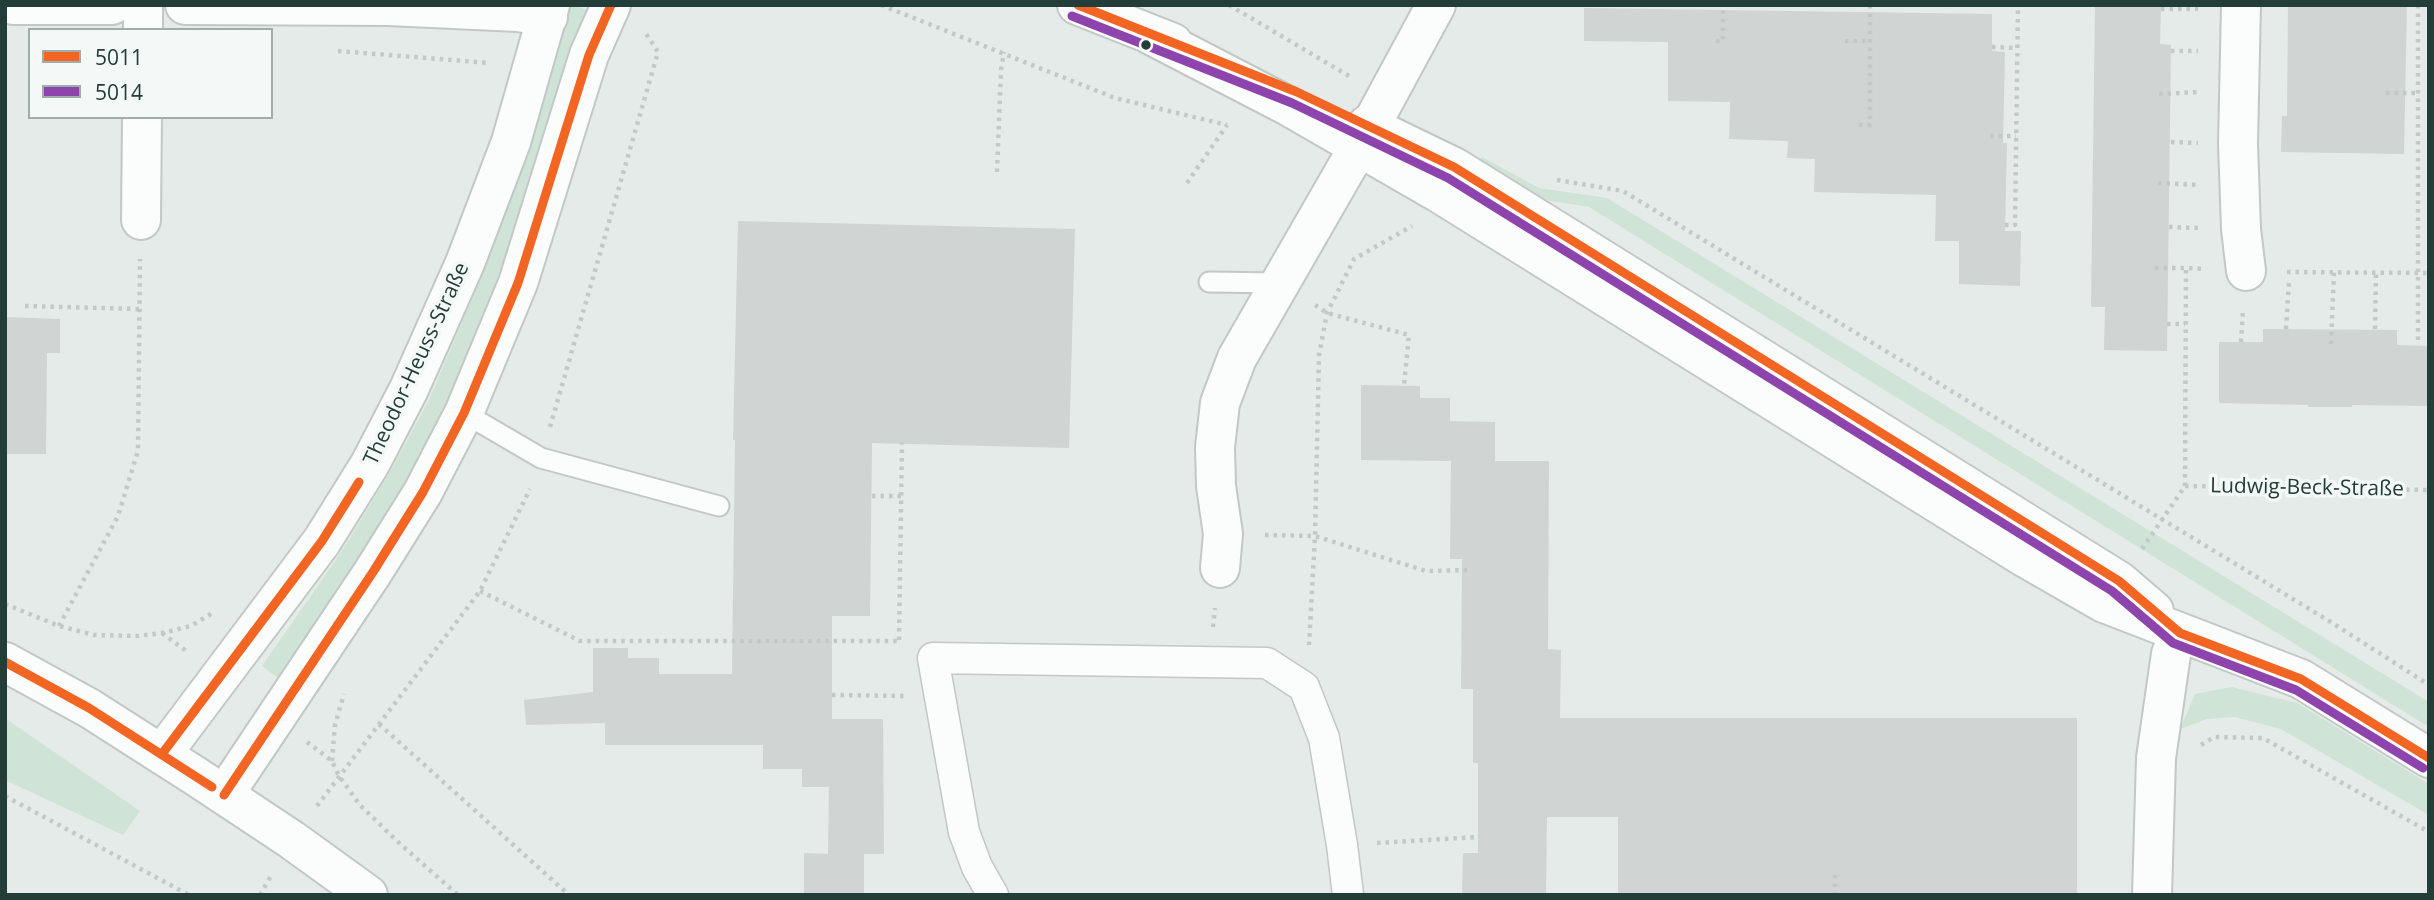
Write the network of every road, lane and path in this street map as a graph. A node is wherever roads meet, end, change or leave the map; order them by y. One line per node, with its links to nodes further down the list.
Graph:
1 (13, 5): 2 (street)
2 (112, 5)
3 (143, 5): 16 (street)
4 (185, 5): 14 (street)
5 (881, 5): 23 (path)
6 (1077, 5): 28 (street)
7 (1230, 5): 28 (path)
8 (1436, 5): 28 (street)
9 (1723, 5): 17 (path)
10 (1870, 5): 19 (path)
11 (2018, 5): 21 (path)
12 (2241, 5): 40 (street)
13 (2418, 5): 26 (path)
14 (549, 11): 85 (street, Theodor-Heuss-Straße)
15 (626, 15): 58 (street); 60 (path)
16 (143, 28)
17 (1716, 41)
18 (1845, 41): 19 (path)
19 (1870, 41): 29 (path)
20 (1992, 47): 21 (path)
21 (2017, 48): 31 (path)
22 (334, 51): 24 (path)
23 (1004, 52): 32 (path); 34 (path)
24 (491, 63)
25 (2386, 93): 26 (path)
26 (2417, 93): 44 (path)
27 (142, 119): 35 (street)
28 (1372, 123): 47 (street); 70 (street); 75 (street)
29 (1859, 125)
30 (1990, 136): 31 (path)
31 (2016, 136): 37 (path)
32 (998, 172)
33 (1546, 178): 66 (path)
34 (1187, 183)
35 (141, 220): 49 (path)
36 (1422, 220): 50 (path)
37 (2005, 225)
38 (2155, 268): 39 (path)
39 (2186, 268): 40 (path); 52 (path)
40 (2246, 271): 41 (path)
41 (2289, 272): 42 (path); 53 (path)
42 (2334, 272): 43 (path); 55 (path)
43 (2376, 273): 44 (path); 54 (path)
44 (2416, 273): 45 (path); 56 (path)
45 (2429, 273)
46 (1209, 282): 47 (lane)
47 (1280, 283): 50 (path); 68 (street)
48 (24, 306): 49 (path)
49 (139, 309): 74 (path)
50 (1327, 313): 57 (path); 67 (path)
51 (2167, 324): 52 (path)
52 (2185, 324): 61 (path)
53 (2286, 329)
54 (2375, 329)
55 (2330, 344)
56 (2418, 345)
57 (1404, 385)
58 (464, 413): 60 (lane); 90 (street)
59 (902, 443): 64 (path)
60 (541, 458): 65 (lane); 71 (path)
61 (2185, 486): 62 (path, Ludwig-Beck-Straße); 66 (path)
62 (2429, 490)
63 (872, 496): 64 (path)
64 (901, 496): 76 (path)
65 (719, 506)
66 (2162, 520): 70 (path); 80 (path)
67 (1315, 536): 68 (path); 69 (path); 81 (path)
68 (1221, 551): 79 (path)
69 (1472, 570)
70 (2119, 581): 75 (street)
71 (480, 592): 76 (path); 84 (path)
72 (5, 604): 74 (path)
73 (223, 607): 74 (path)
74 (59, 626)
75 (2180, 633): 86 (street); 87 (street)
76 (899, 640): 77 (path)
77 (933, 657): 79 (street); 83 (street)
78 (5, 662): 85 (street)
79 (1209, 663): 81 (street)
80 (2429, 685)
81 (1304, 687): 94 (street)
82 (832, 695): 83 (path)
83 (939, 696): 100 (street)
84 (379, 724): 89 (path); 99 (path)
85 (162, 754): 90 (street)
86 (2156, 758): 92 (path); 103 (street)
87 (2429, 758)
88 (332, 761): 89 (path)
89 (340, 776): 98 (path)
90 (224, 795): 97 (street)
91 (5, 796): 96 (path)
92 (2429, 832)
93 (1478, 837): 94 (path)
94 (1342, 845): 101 (street)
95 (1835, 875): 102 (path)
96 (189, 895)
97 (368, 895)
98 (458, 895)
99 (569, 895)
100 (993, 895)
101 (1348, 895)
102 (1835, 895)
103 (2152, 895)

